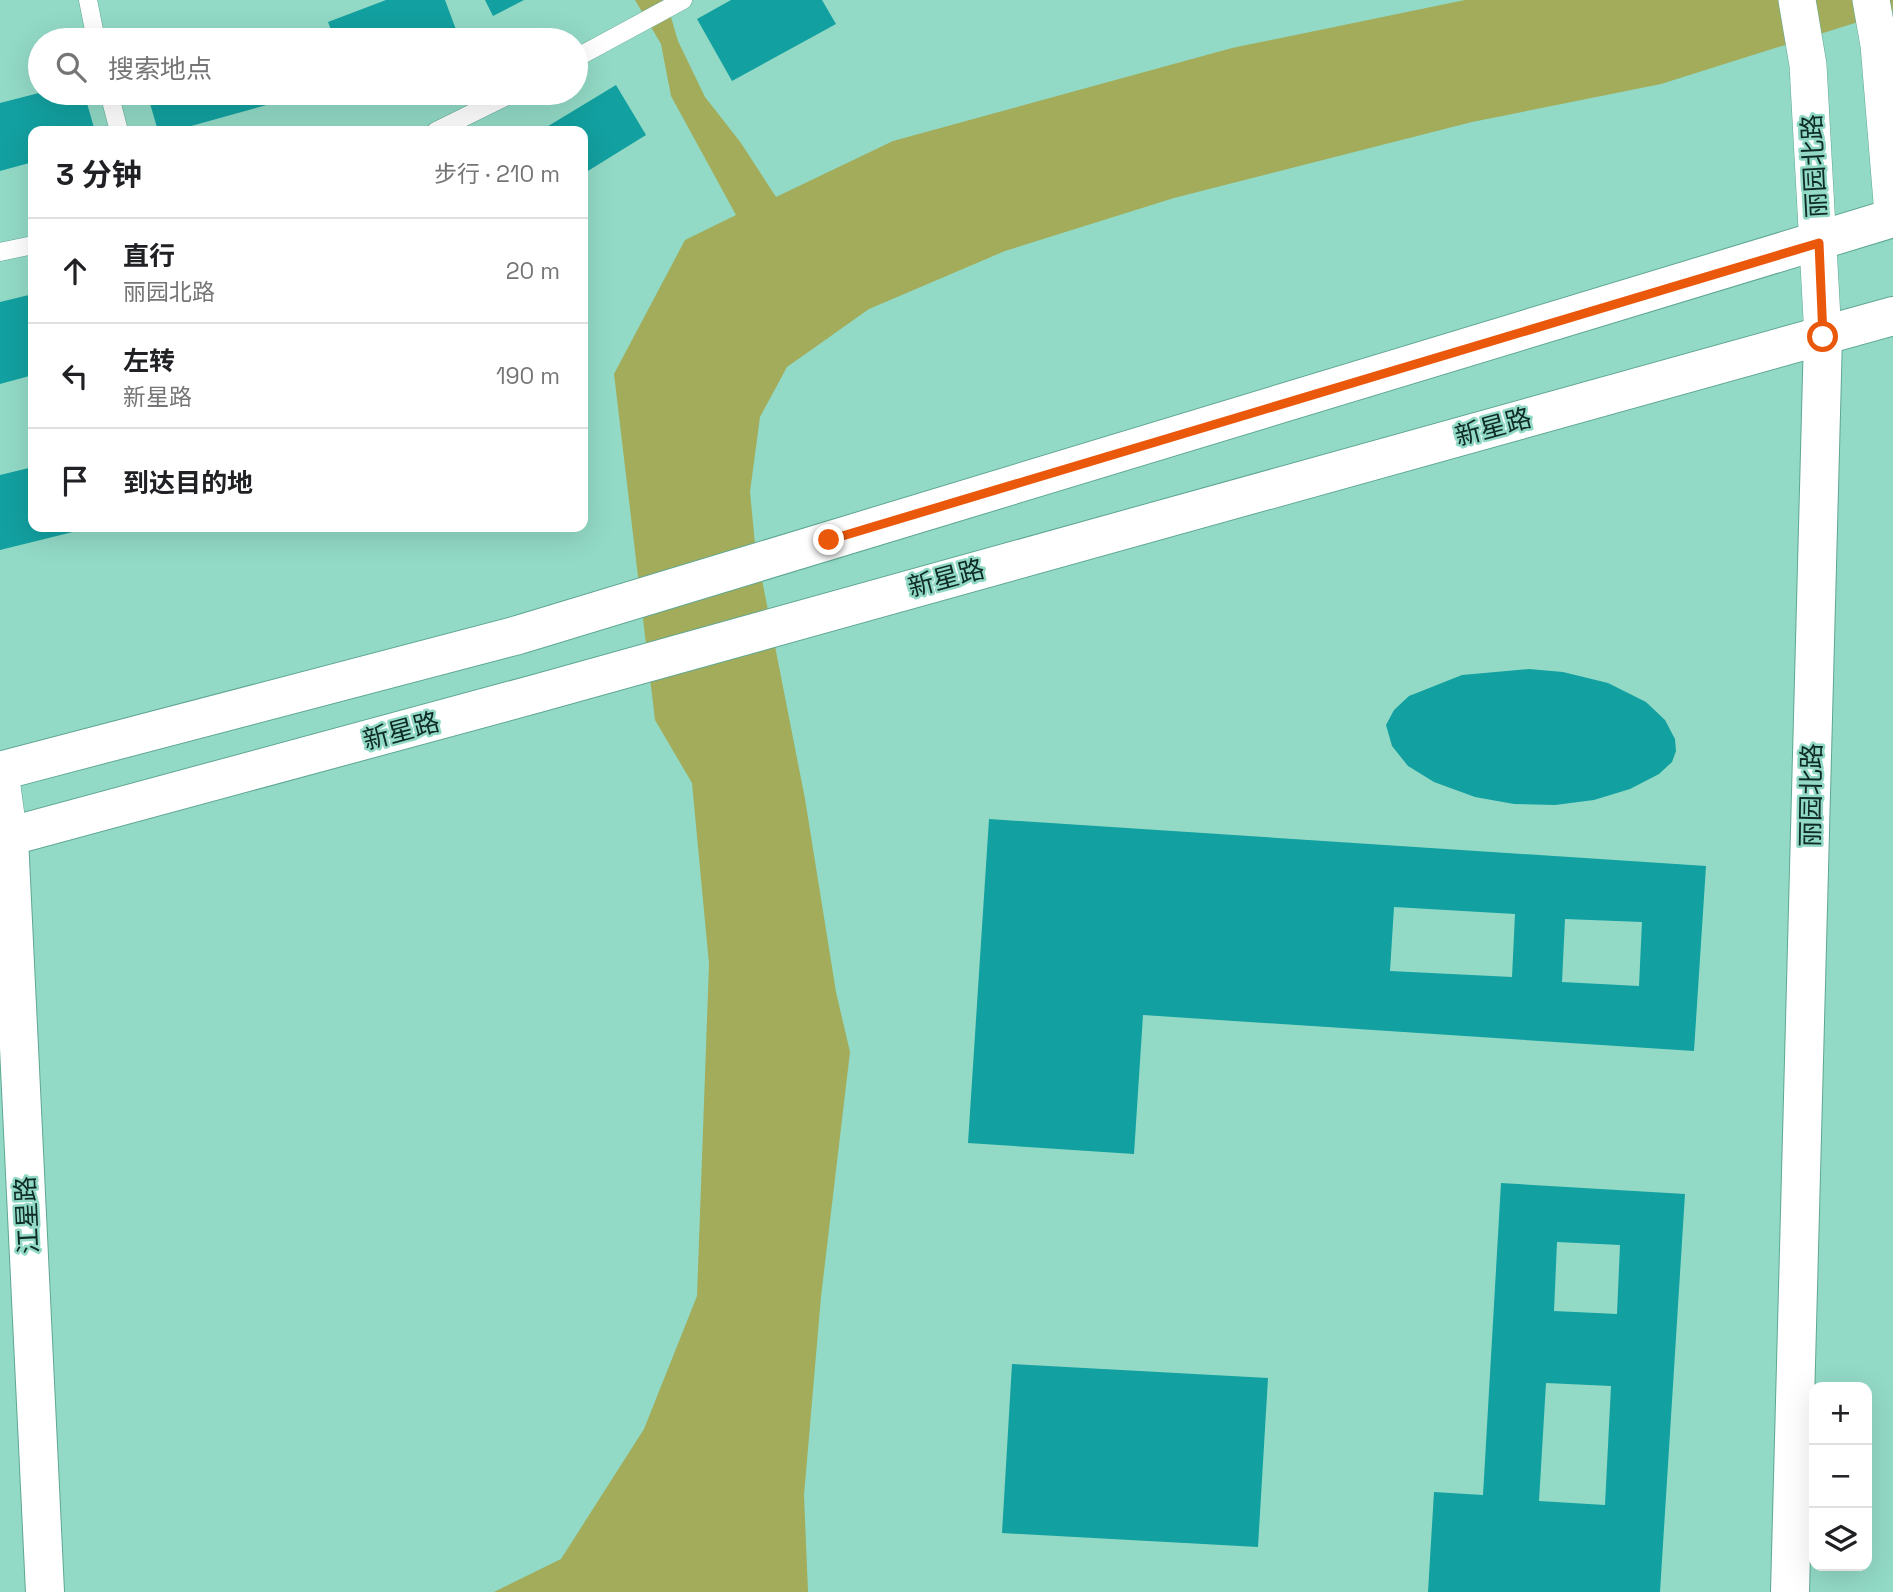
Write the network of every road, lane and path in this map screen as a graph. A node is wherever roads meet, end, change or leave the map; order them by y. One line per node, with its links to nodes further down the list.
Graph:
1 (88, 0): 5 (lane)
2 (683, 0): 6 (lane)
3 (1797, 0): 12 (street, 丽园北路)
4 (1871, 0): 11 (street)
5 (94, 28)
6 (588, 51)
7 (112, 105): 9 (lane)
8 (489, 105): 10 (lane)
9 (118, 126)
10 (446, 126)
11 (1893, 216): 12 (main road)
12 (1819, 243): 16 (street, 丽园北路); 17 (main road)
13 (28, 246): 14 (lane)
14 (0, 252)
15 (1893, 316): 16 (main road, 新星路)
16 (1823, 337): 18 (main road, 新星路); 20 (main road, 丽园北路)
17 (0, 771): 18 (street)
18 (5, 839): 19 (main road, 江星路)
19 (45, 1583)
20 (1790, 1592)

